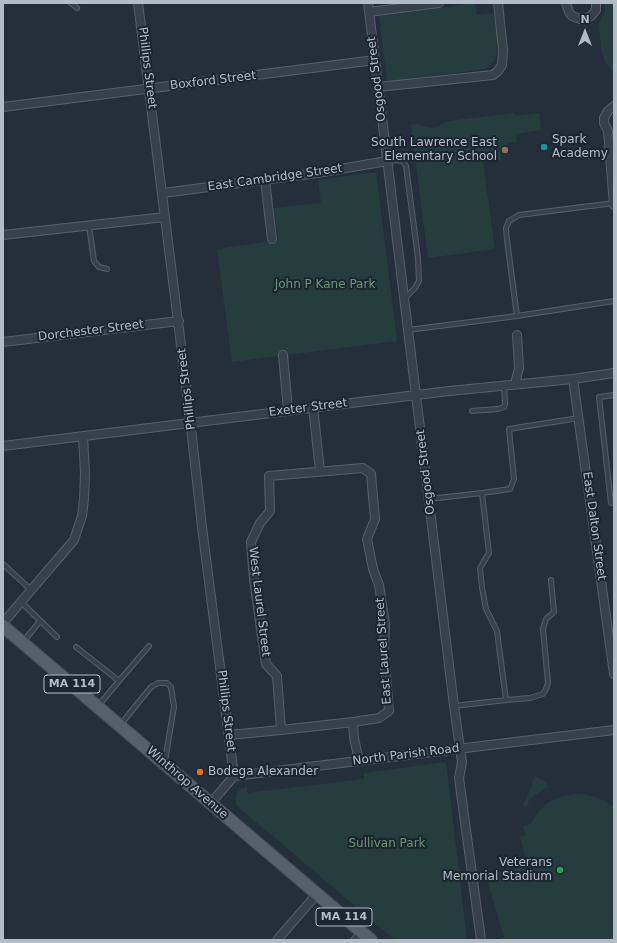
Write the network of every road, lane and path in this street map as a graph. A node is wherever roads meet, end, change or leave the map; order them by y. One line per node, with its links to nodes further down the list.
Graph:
1 (71, 3): 8 (lane)
2 (138, 3): 11 (street, Phillips Street)
3 (439, 3): 7 (street)
4 (498, 3): 10 (street)
5 (566, 3): 6 (street)
6 (596, 3)
7 (369, 7): 9 (street, Osgood Street)
8 (77, 8)
9 (375, 60): 10 (street, Osgood Street); 11 (street, Boxford Street)
10 (378, 87): 15 (street, Osgood Street)
11 (149, 89): 13 (street, Boxford Street); 17 (street, Phillips Street)
12 (614, 106): 14 (street)
13 (3, 107)
14 (611, 133): 18 (street)
15 (388, 161): 16 (street, East Cambridge Street); 24 (street, Osgood Street); 24 (lane)
16 (265, 180): 17 (street, East Cambridge Street); 22 (street)
17 (162, 193): 19 (street, Phillips Street)
18 (614, 204): 26 (lane)
19 (165, 217): 20 (street); 27 (street, Phillips Street)
20 (89, 225): 21 (street); 23 (lane)
21 (3, 235)
22 (272, 239)
23 (107, 269)
24 (404, 298): 28 (street, Osgood Street)
25 (614, 301): 26 (lane)
26 (517, 316): 28 (lane)
27 (179, 321): 30 (street, Dorchester Street); 42 (street, Phillips Street)
28 (408, 330): 36 (street, Osgood Street)
29 (517, 335): 34 (street)
30 (3, 342)
31 (283, 356): 39 (street)
32 (614, 373): 33 (street, Exeter Street)
33 (573, 378): 34 (street, Exeter Street); 41 (street, East Dalton Street)
34 (515, 384): 35 (street, Exeter Street)
35 (504, 385): 36 (street, Exeter Street); 40 (lane)
36 (417, 394): 38 (street, Exeter Street); 47 (street, Osgood Street)
37 (614, 395): 48 (lane)
38 (313, 408): 39 (street, Exeter Street); 45 (street)
39 (288, 410): 42 (street, Exeter Street)
40 (472, 411)
41 (579, 418): 46 (lane); 60 (street, East Dalton Street)
42 (191, 423): 43 (street, Exeter Street); 69 (street, Phillips Street)
43 (83, 436): 44 (street, Exeter Street); 51 (street)
44 (3, 446)
45 (320, 471): 65 (street, East Laurel Street); 67 (street, West Laurel Street)
46 (482, 493): 47 (lane); 62 (lane)
47 (429, 499): 64 (street, Osgood Street)
48 (611, 503)
49 (3, 564): 51 (lane)
50 (550, 580): 62 (lane)
51 (31, 590): 52 (street)
52 (21, 602): 53 (lane); 54 (street)
53 (40, 621): 56 (lane); 57 (lane)
54 (3, 623)
55 (3, 626): 57 (main road, Winthrop Avenue / MA 114)
56 (57, 637)
57 (22, 643): 63 (main road, Winthrop Avenue / MA 114)
58 (76, 646): 61 (lane)
59 (149, 646): 61 (lane)
60 (614, 674)
61 (119, 682): 63 (lane)
62 (506, 700): 64 (lane)
63 (98, 706): 66 (main road, Winthrop Avenue / MA 114)
64 (454, 706): 70 (street, Osgood Street)
65 (353, 722): 67 (street); 71 (street)
66 (120, 726): 72 (main road, Winthrop Avenue / MA 114); 72 (lane)
67 (281, 730): 69 (street)
68 (614, 730): 70 (street, North Parish Road)
69 (229, 735): 73 (street, Phillips Street)
70 (461, 749): 71 (street, North Parish Road); 79 (street, Osgood Street)
71 (359, 761): 73 (street, North Parish Road)
72 (165, 763): 74 (main road, Winthrop Avenue / MA 114)
73 (234, 776): 74 (street)
74 (211, 803): 75 (main road, Winthrop Avenue / MA 114)
75 (317, 894): 76 (main road, Winthrop Avenue / MA 114); 77 (street)
76 (357, 936): 78 (main road, Winthrop Avenue / MA 114)
77 (277, 940)
78 (371, 940)
79 (481, 940)

